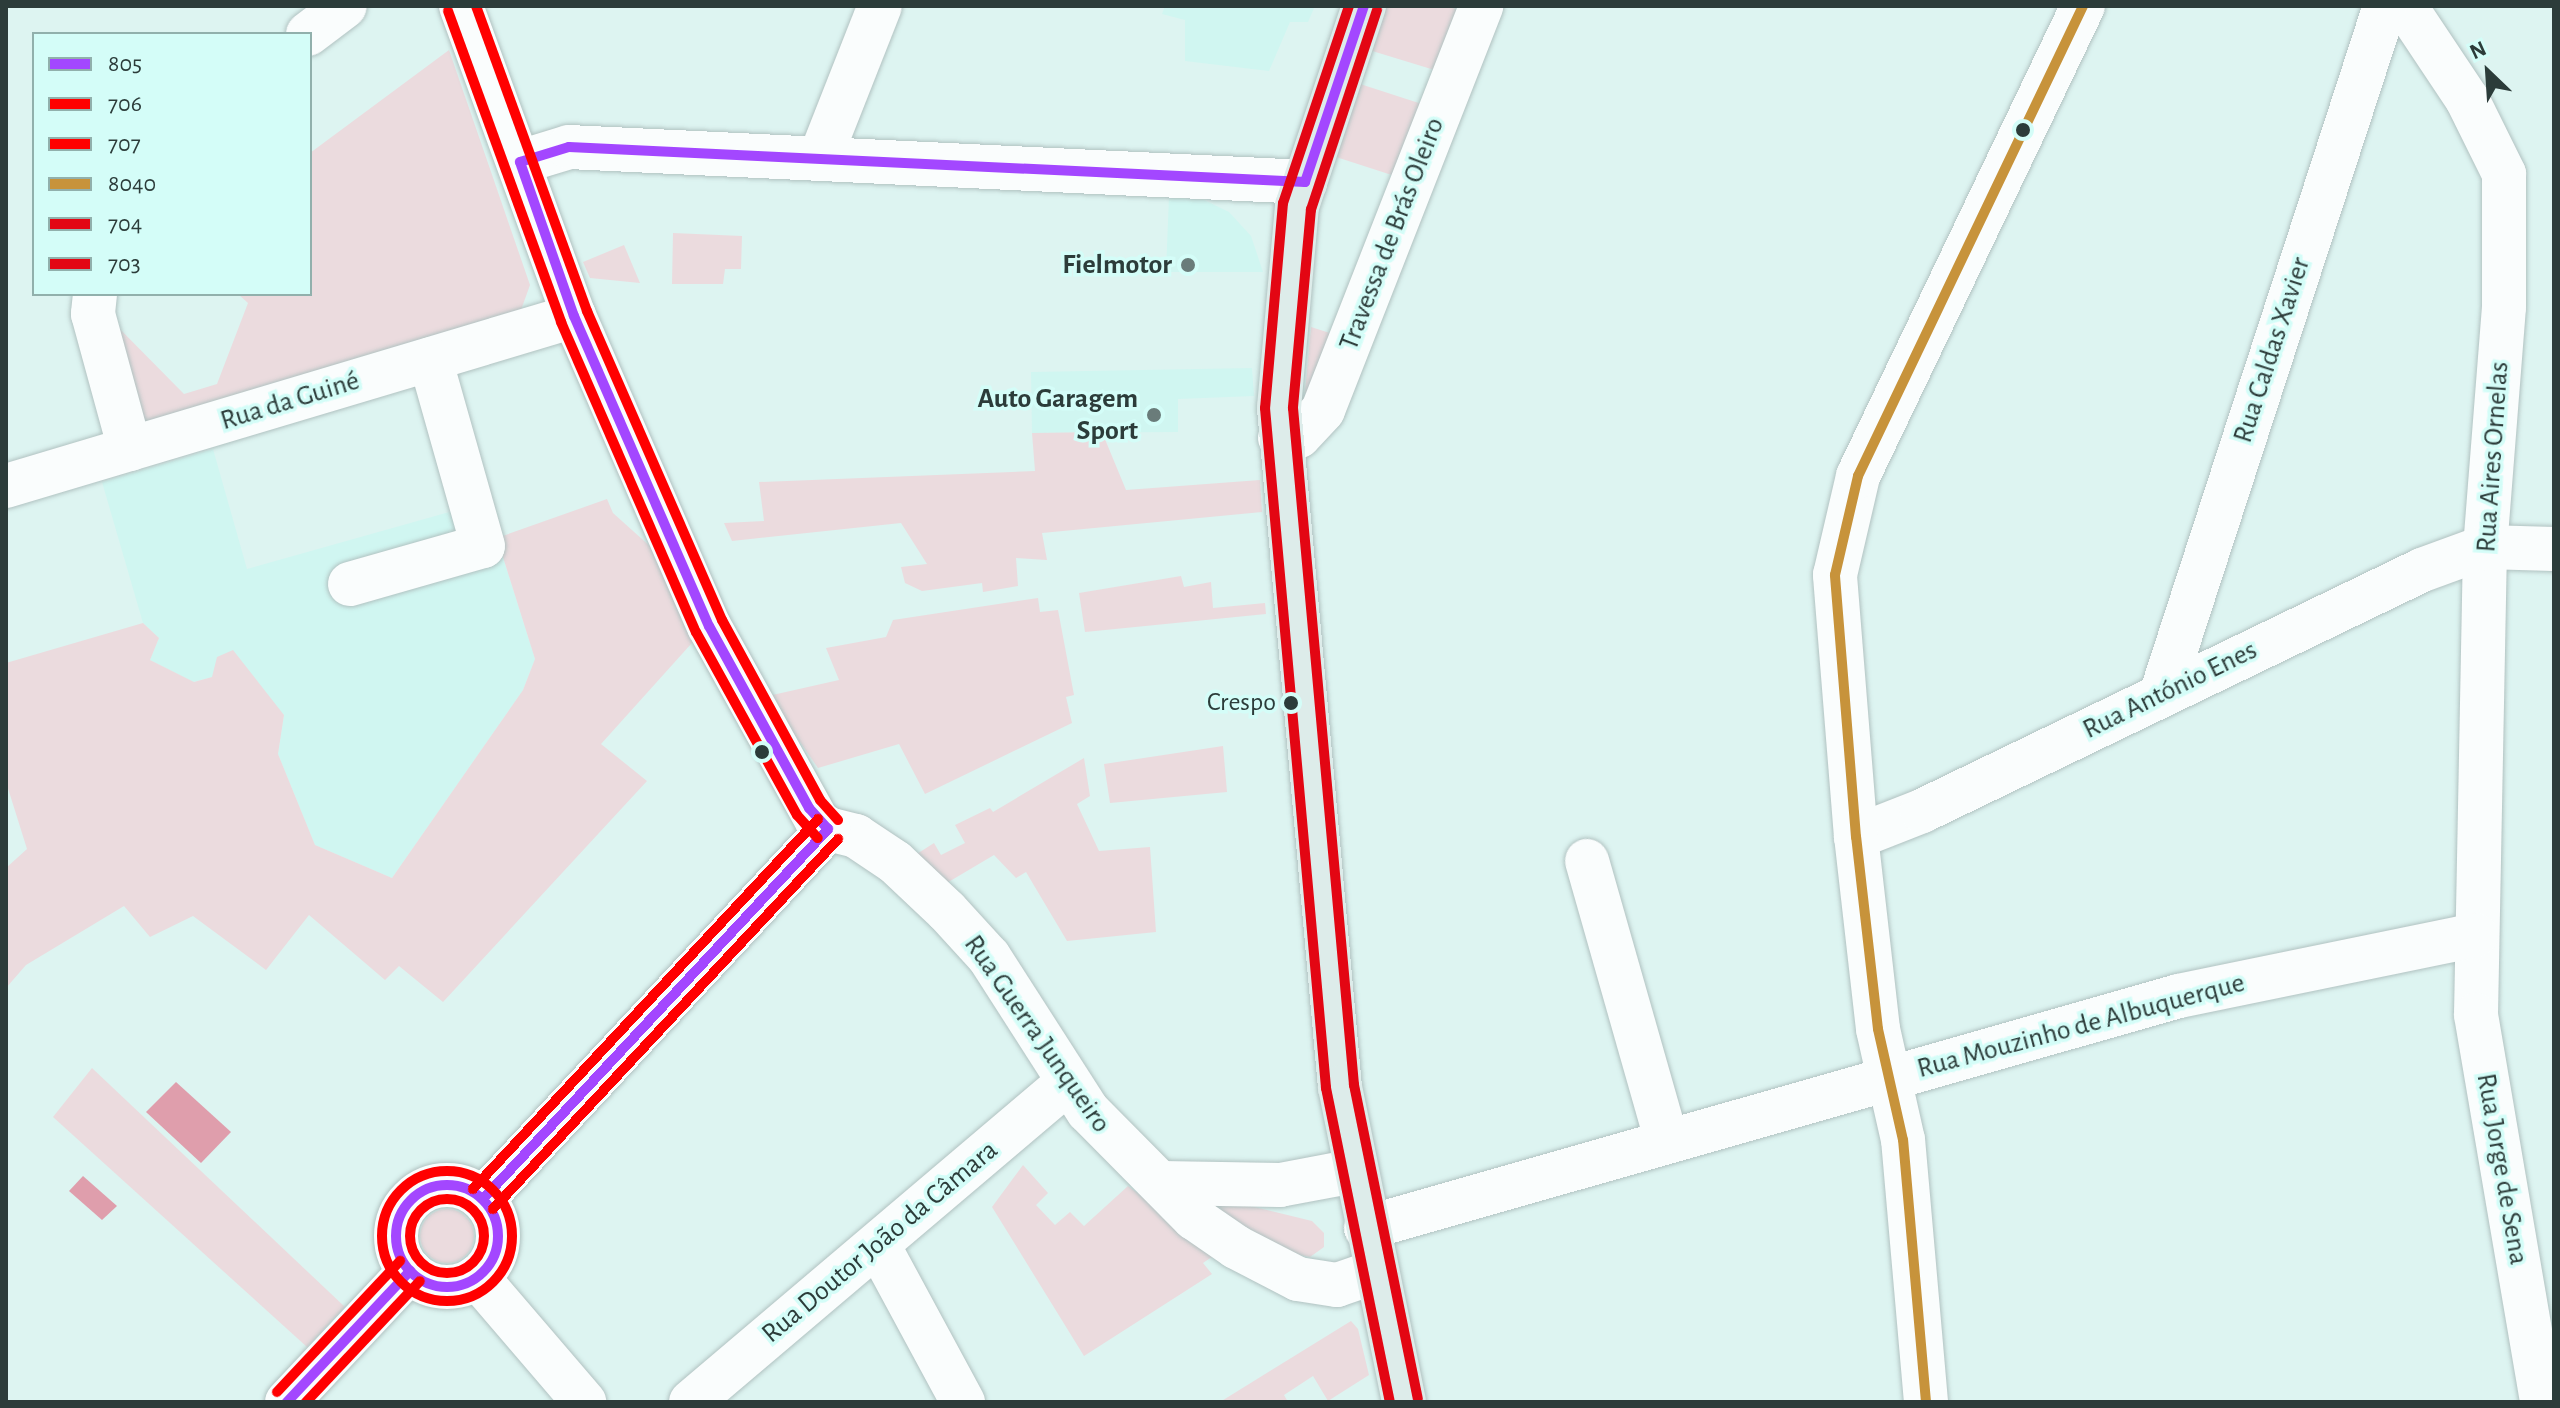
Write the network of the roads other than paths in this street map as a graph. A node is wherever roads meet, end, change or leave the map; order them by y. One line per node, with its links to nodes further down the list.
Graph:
1 (345, 6): 9 (street)
2 (461, 6): 11 (street)
3 (880, 6): 10 (street)
4 (1364, 6): 12 (main road)
5 (1481, 6): 16 (street, Travessa de Brás Oleiro)
6 (2083, 6): 24 (street)
7 (2385, 6): 22 (street, Rua Caldas Xavier)
8 (2405, 6): 19 (street, Rua Aires Ornelas)
9 (311, 32)
10 (820, 158): 11 (street); 12 (street)
11 (520, 162): 14 (street)
12 (1305, 182): 16 (main road)
13 (95, 296): 17 (street)
14 (574, 316): 15 (street, Rua da Guiné); 23 (street)
15 (430, 359): 17 (street, Rua da Guiné); 21 (street)
16 (1280, 438): 30 (main road)
17 (130, 449): 18 (street, Rua da Guiné)
18 (6, 486)
19 (2485, 547): 20 (street); 22 (street, Rua António Enes); 26 (street, Rua Aires Ornelas)
20 (2554, 549)
21 (350, 584)
22 (2161, 695): 24 (street, Rua António Enes)
23 (828, 829): 28 (street, Rua Guerra Junqueiro); 32 (street)
24 (1856, 837): 27 (street)
25 (1587, 861): 29 (street)
26 (2476, 935): 27 (street, Rua Mouzinho de Albuquerque); 38 (street, Rua Jorge de Sena)
27 (1887, 1079): 29 (street, Rua Mouzinho de Albuquerque); 44 (street)
28 (1068, 1082): 31 (street, Rua Guerra Junqueiro); 34 (street, Rua Doutor João da Câmara)
29 (1667, 1141): 33 (street, Rua Mouzinho de Albuquerque)
30 (1354, 1171): 31 (street); 33 (main road)
31 (1162, 1183): 36 (street, Rua Guerra Junqueiro)
32 (483, 1199): 35 (street); 37 (street)
33 (1366, 1228): 36 (main road)
34 (878, 1245): 41 (street, Rua Doutor João da Câmara); 42 (street)
35 (410, 1271): 37 (street); 40 (street)
36 (1374, 1272): 43 (main road)
37 (477, 1277): 39 (street)
38 (2544, 1354): 45 (street, Rua Jorge de Sena)
39 (569, 1396)
40 (287, 1402)
41 (691, 1402)
42 (963, 1402)
43 (1404, 1402)
44 (1926, 1402)
45 (2542, 1402)

